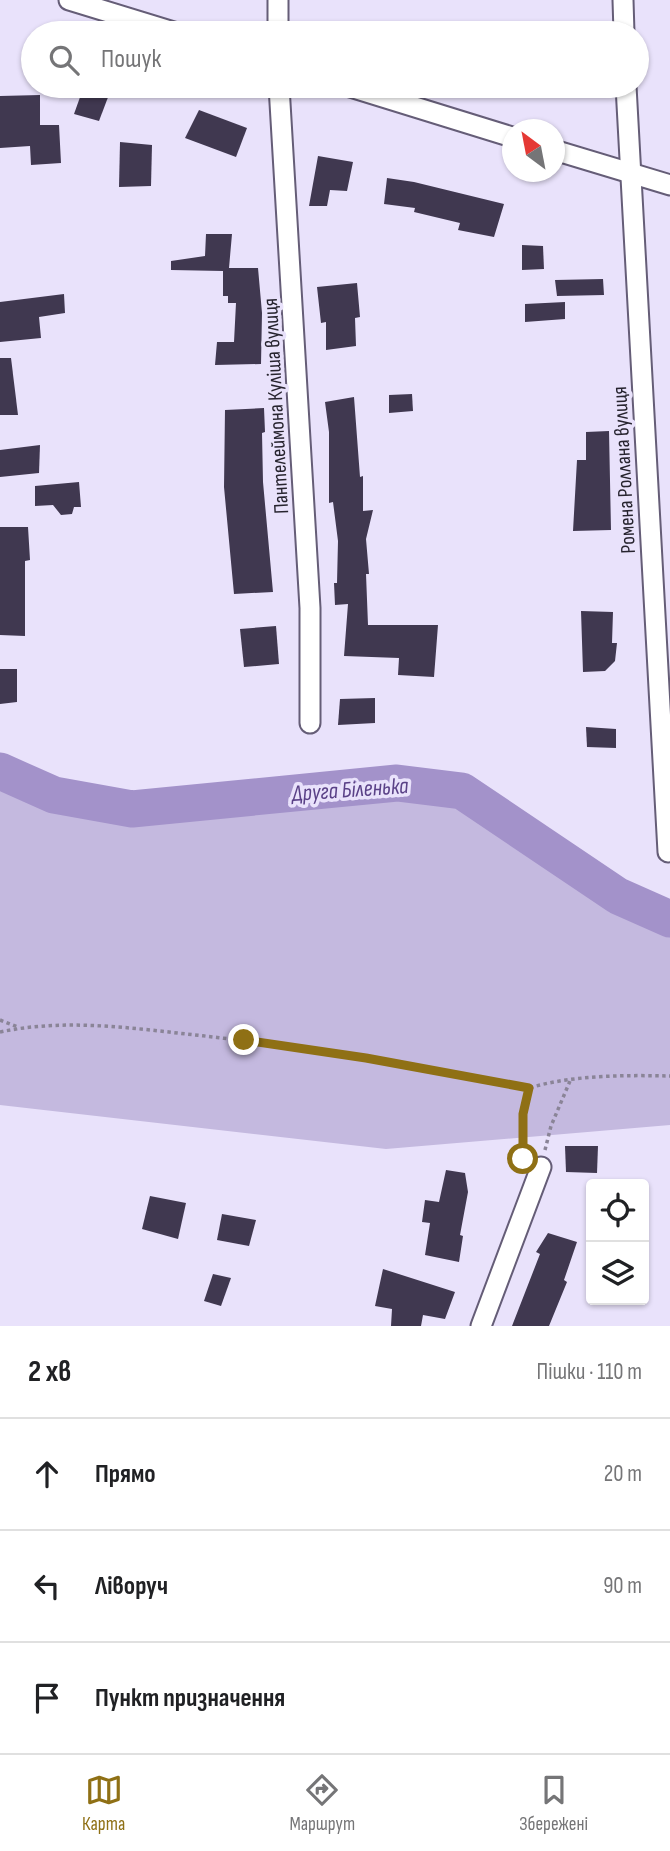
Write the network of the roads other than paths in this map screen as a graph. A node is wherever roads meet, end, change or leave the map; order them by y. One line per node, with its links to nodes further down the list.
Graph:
1 (69, 0): 4 (street)
2 (278, 0): 5 (street)
3 (623, 0): 6 (street)
4 (138, 21)
5 (278, 21)
6 (624, 21)
7 (280, 98): 14 (street, Пантелеймона Куліша вулиця)
8 (386, 98): 10 (street)
9 (626, 98): 12 (street, Ромена Роллана вулиця)
10 (502, 134)
11 (565, 153): 12 (street)
12 (629, 173): 13 (street); 15 (street, Ромена Роллана вулиця)
13 (670, 185)
14 (310, 723)
15 (668, 852)
16 (541, 1167): 17 (street)
17 (481, 1326)

